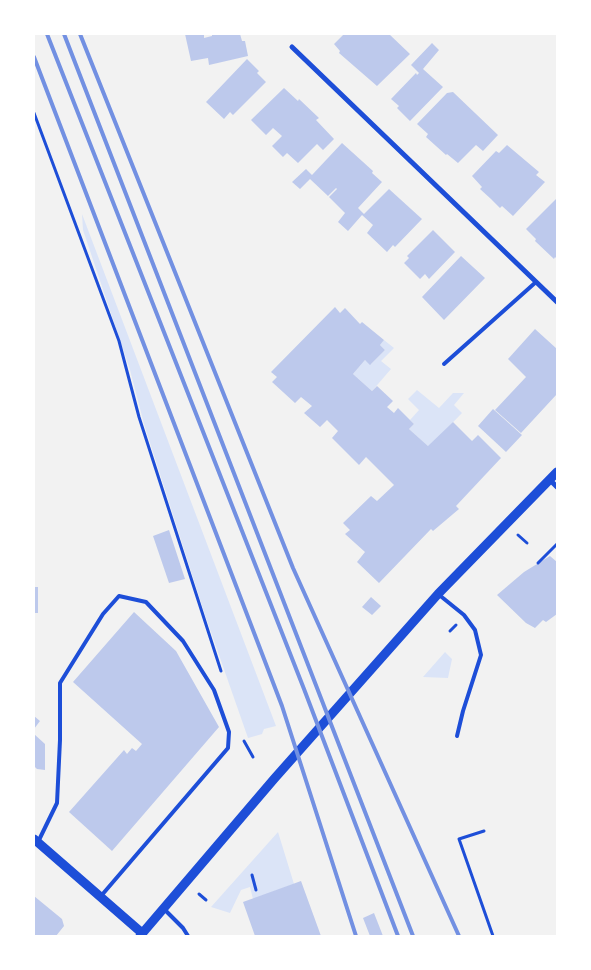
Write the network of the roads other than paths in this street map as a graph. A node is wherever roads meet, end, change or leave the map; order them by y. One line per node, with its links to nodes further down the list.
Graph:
1 (292, 47): 2 (street)
2 (536, 282): 3 (street); 4 (lane)
3 (557, 302)
4 (444, 364)
5 (557, 472): 6 (street)
6 (550, 480): 7 (street); 8 (street)
7 (557, 487)
8 (438, 594): 9 (lane); 12 (street)
9 (457, 736)
10 (36, 841): 11 (street); 11 (lane)
11 (101, 896): 13 (street)
12 (164, 909): 13 (street); 14 (lane)
13 (141, 935)
14 (188, 936)

